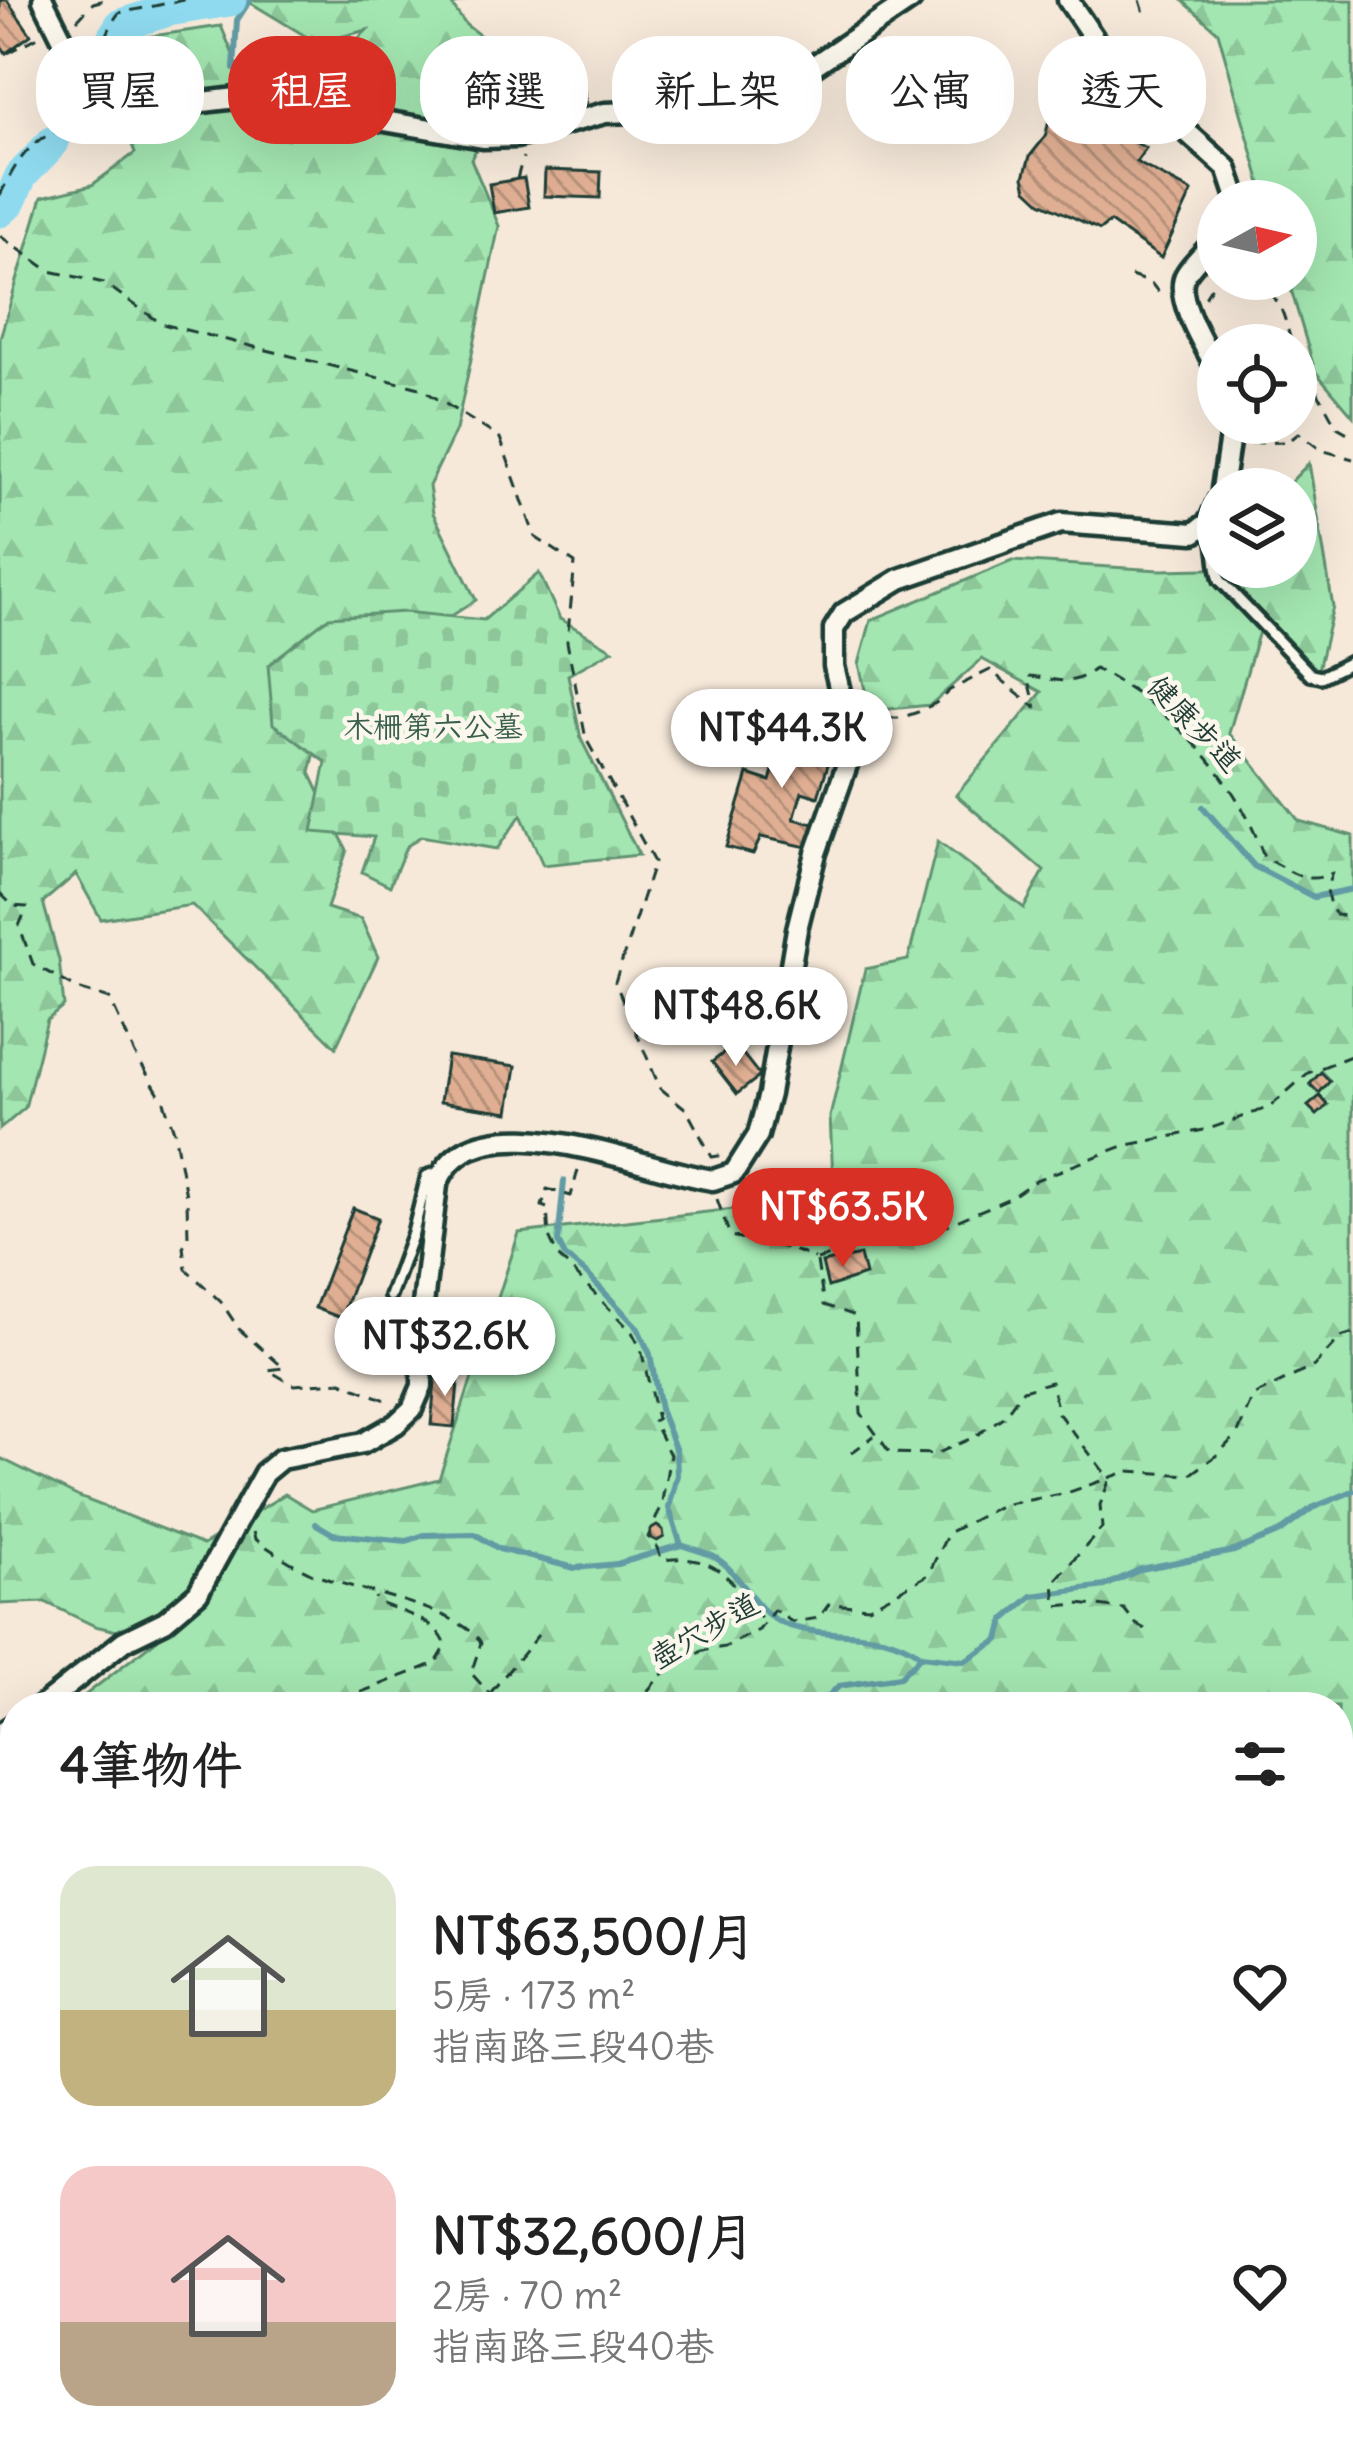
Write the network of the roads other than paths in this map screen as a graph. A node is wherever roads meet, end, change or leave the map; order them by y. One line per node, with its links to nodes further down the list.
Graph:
1 (43, 0): 2 (street)
2 (911, 0)
3 (1069, 0): 4 (street)
4 (1231, 180)
5 (1197, 260): 6 (street)
6 (1197, 331)
7 (1197, 530): 10 (street)
8 (1228, 588): 9 (lane)
9 (1353, 661)
10 (442, 1171): 11 (lane); 12 (street)
11 (390, 1296)
12 (60, 1692)

